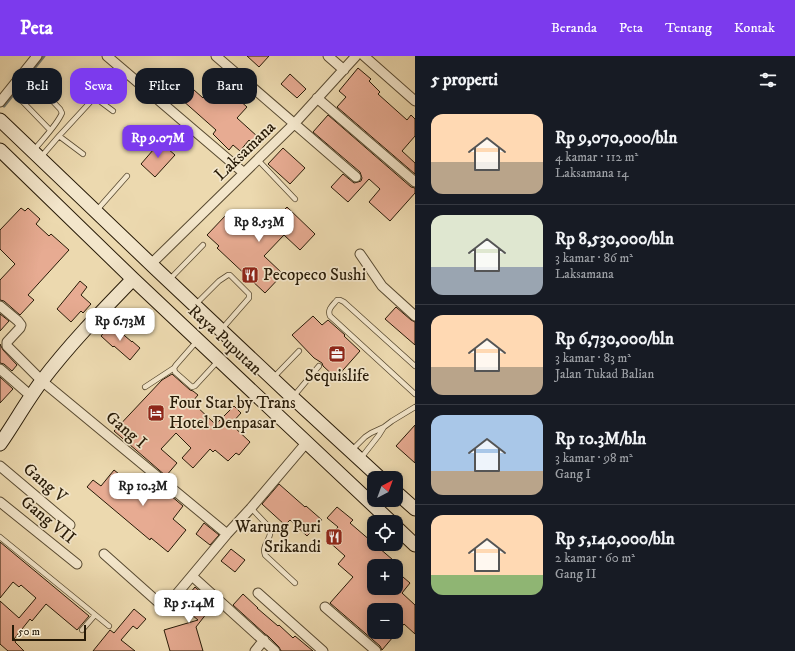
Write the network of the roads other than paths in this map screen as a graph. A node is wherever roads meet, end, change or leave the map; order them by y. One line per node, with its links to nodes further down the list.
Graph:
1 (37, 56): 10 (street)
2 (107, 56): 20 (street)
3 (216, 56): 13 (street)
4 (328, 56): 7 (street)
5 (356, 56): 7 (street, Laksamana)
6 (364, 56): 9 (street)
7 (344, 70): 8 (street, Laksamana)
8 (318, 98): 13 (street, Laksamana); 23 (street)
9 (415, 101)
10 (0, 102)
11 (113, 111): 15 (lane)
12 (0, 120): 17 (main road, Raya Puputan)
13 (294, 124): 19 (street, Laksamana); 22 (street)
14 (50, 130): 14 (lane); 17 (lane)
15 (59, 136): 17 (lane); 18 (lane)
16 (0, 150): 26 (main road, Raya Puputan)
17 (36, 154): 24 (main road, Raya Puputan)
18 (83, 154)
19 (258, 160): 20 (street, Laksamana); 25 (lane)
20 (244, 173): 30 (street, Laksamana)
21 (127, 176): 27 (lane)
22 (356, 177)
23 (415, 182)
24 (78, 194): 26 (main road); 27 (main road, Raya Puputan)
25 (295, 199)
26 (64, 211): 31 (main road, Raya Puputan)
27 (96, 211): 30 (main road, Raya Puputan)
28 (203, 245): 32 (lane)
29 (360, 254): 35 (street)
30 (151, 264): 32 (main road, Raya Puputan)
31 (133, 279): 37 (main road, Raya Puputan); 45 (main road)
32 (168, 280): 34 (main road, Raya Puputan)
33 (0, 306): 45 (street, Gang I)
34 (195, 306): 36 (main road, Raya Puputan); 36 (lane)
35 (415, 316)
36 (221, 330): 44 (main road, Raya Puputan)
37 (198, 340): 39 (main road, Raya Puputan); 42 (lane)
38 (299, 351): 44 (lane)
39 (219, 360): 42 (lane); 53 (main road, Raya Puputan)
40 (319, 366): 49 (lane)
41 (415, 366): 47 (lane)
42 (174, 368): 46 (lane)
43 (0, 369): 48 (street)
44 (273, 379): 49 (main road, Raya Puputan)
45 (42, 381): 48 (main road); 63 (street, Gang I)
46 (145, 387)
47 (415, 394)
48 (31, 396): 52 (main road)
49 (292, 397): 54 (main road, Raya Puputan)
50 (415, 407): 51 (lane)
51 (384, 427): 54 (lane); 54 (lane)
52 (1, 441)
53 (307, 442): 59 (street); 61 (main road, Raya Puputan)
54 (355, 455): 56 (main road, Raya Puputan)
55 (0, 466): 62 (street, Gang V)
56 (372, 471)
57 (403, 498): 60 (main road)
58 (0, 502): 68 (street, Gang VII)
59 (251, 508): 63 (street); 70 (lane)
60 (415, 509)
61 (384, 515)
62 (70, 525)
63 (227, 534): 69 (street)
64 (403, 534): 66 (main road)
65 (0, 537): 73 (lane)
66 (415, 545)
67 (104, 554): 69 (street)
68 (77, 564)
69 (192, 576): 76 (street)
70 (295, 583)
71 (258, 593): 79 (street)
72 (325, 607): 80 (street)
73 (95, 615): 74 (lane); 75 (lane)
74 (109, 626)
75 (82, 630)
76 (264, 640): 77 (street); 78 (street)
77 (255, 651)
78 (275, 651)
79 (323, 651)
80 (376, 651)

